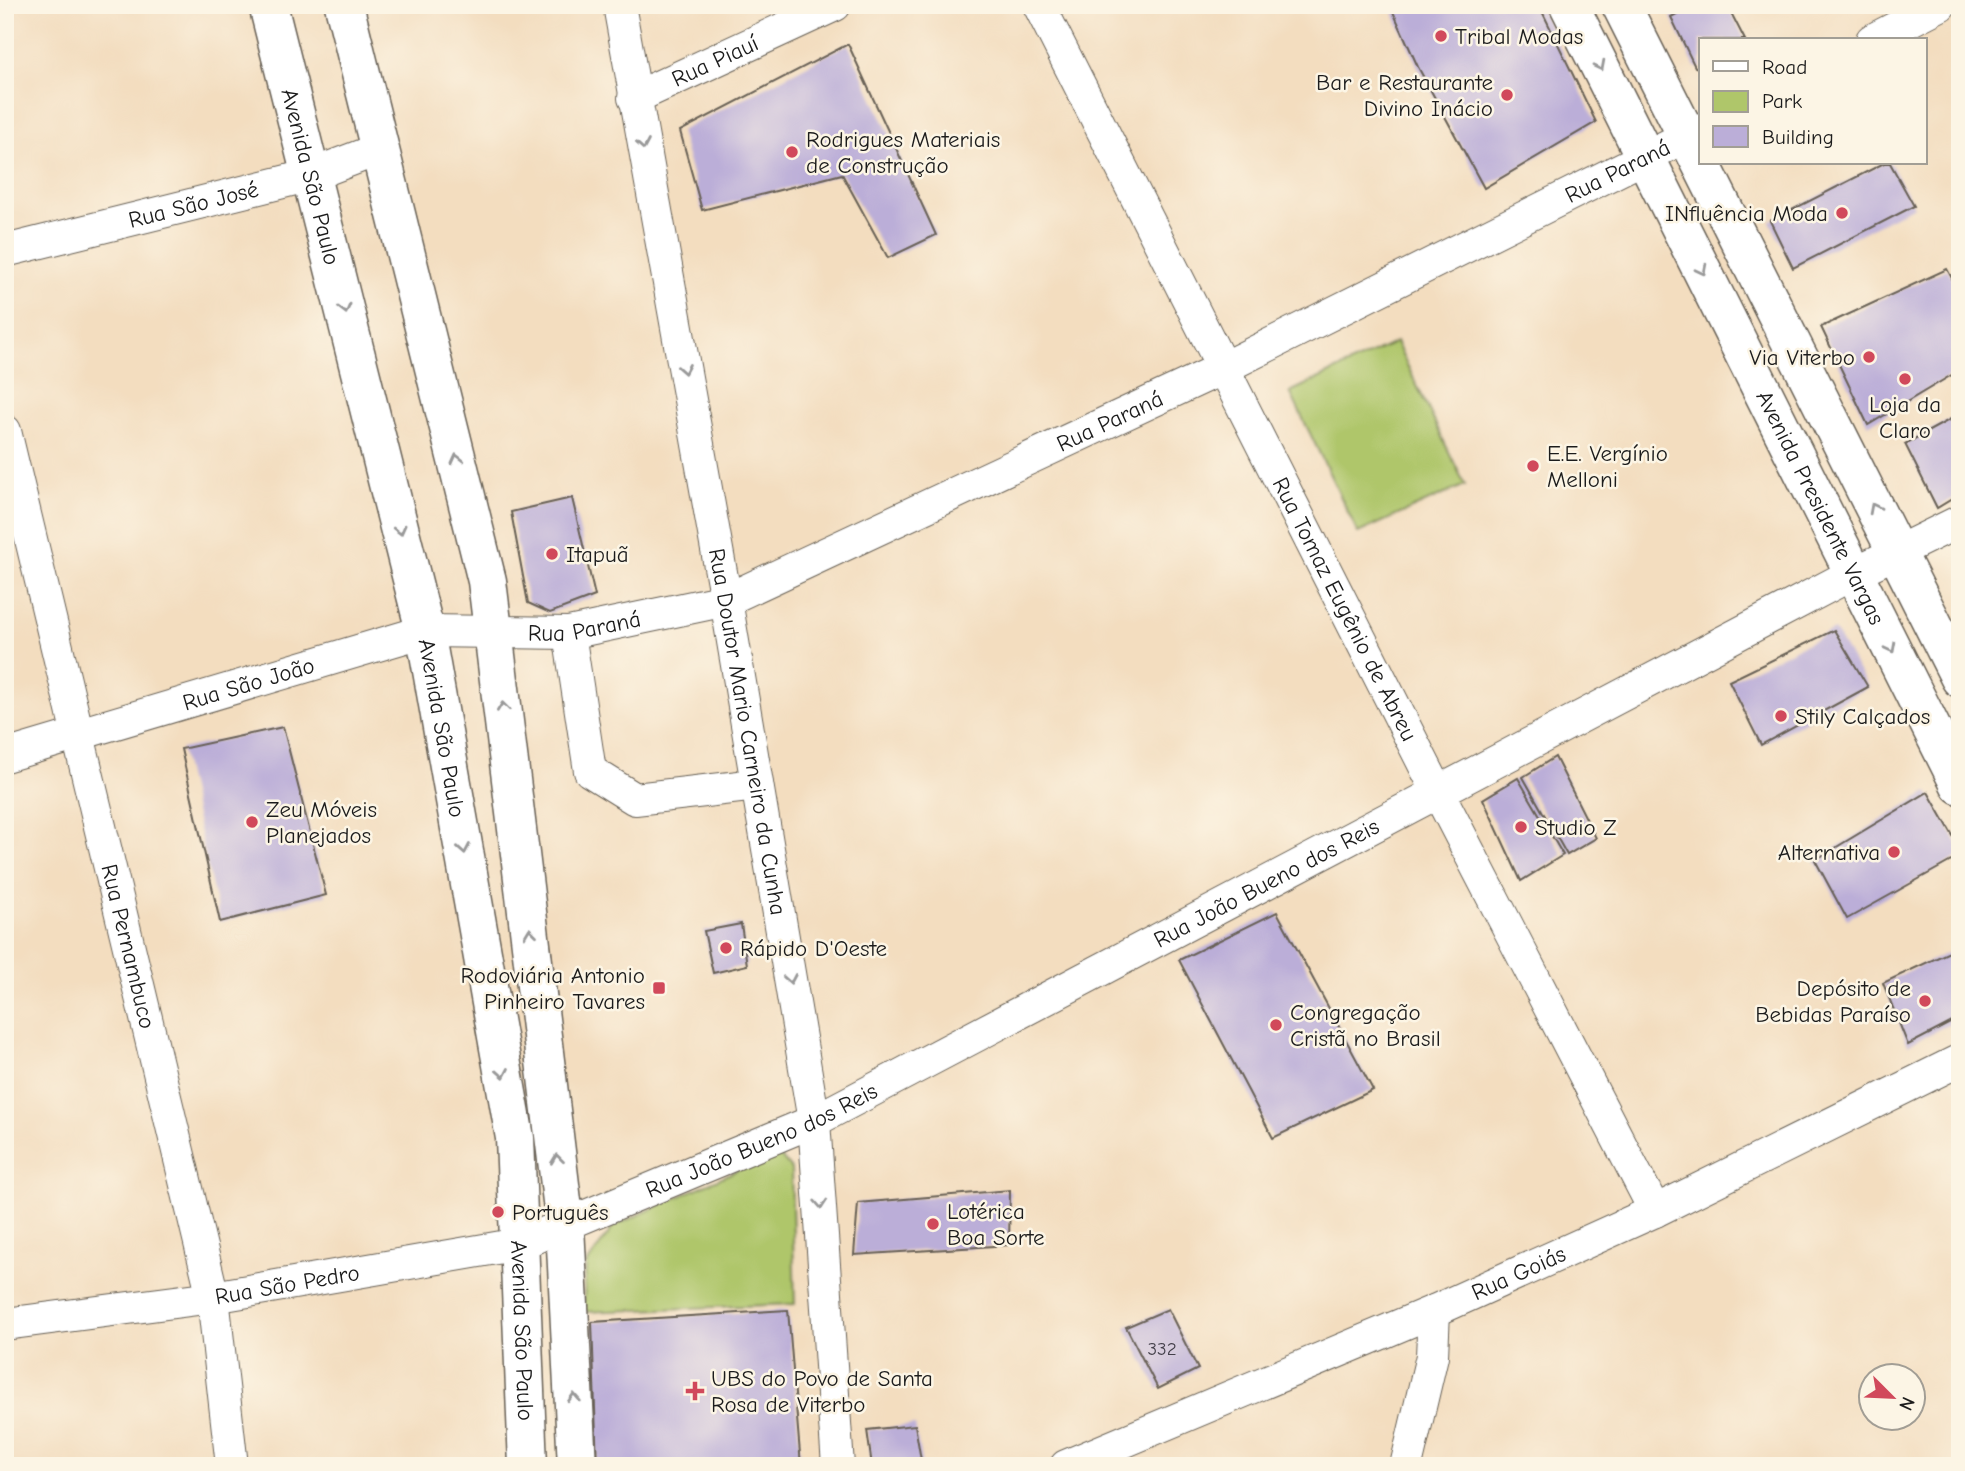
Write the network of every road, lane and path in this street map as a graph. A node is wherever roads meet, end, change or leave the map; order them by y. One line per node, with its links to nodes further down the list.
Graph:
1 (268, 5): 15 (main road, Avenida São Paulo)
2 (344, 5): 12 (main road, Avenida São Paulo)
3 (619, 5): 10 (street, Rua Doutor Mario Carneiro da Cunha)
4 (835, 5): 10 (street, Rua Piauí)
5 (1039, 5): 17 (street, Rua Tomaz Eugênio de Abreu)
6 (1569, 5): 13 (main road, Avenida Presidente Vargas, one-way to 13)
7 (1621, 5): 11 (main road, Avenida Presidente Vargas)
8 (1940, 5): 9 (street)
9 (1876, 38)
10 (634, 98): 22 (street, Rua Doutor Mario Carneiro da Cunha, one-way to 22)
11 (1694, 133): 13 (street, Rua Paraná)
12 (379, 149): 15 (street, Rua São José); 24 (main road, Avenida São Paulo, one-way to 12)
13 (1645, 158): 17 (street, Rua Paraná); 21 (main road, Avenida Presidente Vargas, one-way to 21)
14 (1709, 164): 20 (main road, Avenida Presidente Vargas, one-way to 14)
15 (311, 175): 16 (street, Rua São José); 23 (main road, Avenida São Paulo, one-way to 23)
16 (5, 251)
17 (1223, 368): 22 (street, Rua Paraná); 31 (street, Rua Tomaz Eugênio de Abreu)
18 (5, 432): 27 (street, Rua Pernambuco)
19 (1960, 521): 20 (street, Rua João Bueno dos Reis)
20 (1896, 552): 21 (street, Rua João Bueno dos Reis); 26 (main road, Avenida Presidente Vargas)
21 (1854, 573): 30 (main road, Avenida Presidente Vargas, one-way to 30); 31 (street, Rua João Bueno dos Reis)
22 (726, 600): 25 (street, Rua Paraná); 29 (street, Rua Doutor Mario Carneiro da Cunha)
23 (425, 631): 24 (street, Rua São João); 27 (street, Rua São João); 36 (main road, Avenida São Paulo, one-way to 36)
24 (494, 631): 25 (street, Rua Paraná); 35 (main road, Avenida São Paulo, one-way to 24)
25 (569, 633): 29 (street)
26 (1960, 678)
27 (79, 737): 28 (street, Rua São João); 37 (street, Rua Pernambuco)
28 (5, 756)
29 (757, 785): 33 (street, Rua Doutor Mario Carneiro da Cunha, one-way to 33)
30 (1960, 785)
31 (1438, 792): 33 (street, Rua João Bueno dos Reis); 34 (street, Rua Tomaz Eugênio de Abreu)
32 (1960, 1060): 34 (street, Rua Goiás)
33 (814, 1121): 35 (street, Rua João Bueno dos Reis); 43 (street, Rua Doutor Mario Carneiro da Cunha, one-way to 43)
34 (1655, 1211): 38 (street, Rua Goiás)
35 (565, 1226): 36 (street, Rua São Pedro); 42 (main road, Avenida São Paulo, one-way to 35)
36 (519, 1244): 37 (street, Rua São Pedro); 41 (main road, Avenida São Paulo)
37 (213, 1297): 39 (street, Rua São Pedro); 40 (street, Rua Pernambuco)
38 (1434, 1311): 44 (street, Rua Goiás); 45 (street)
39 (5, 1324)
40 (232, 1466)
41 (528, 1466)
42 (577, 1466)
43 (838, 1466)
44 (1066, 1466)
45 (1406, 1466)

